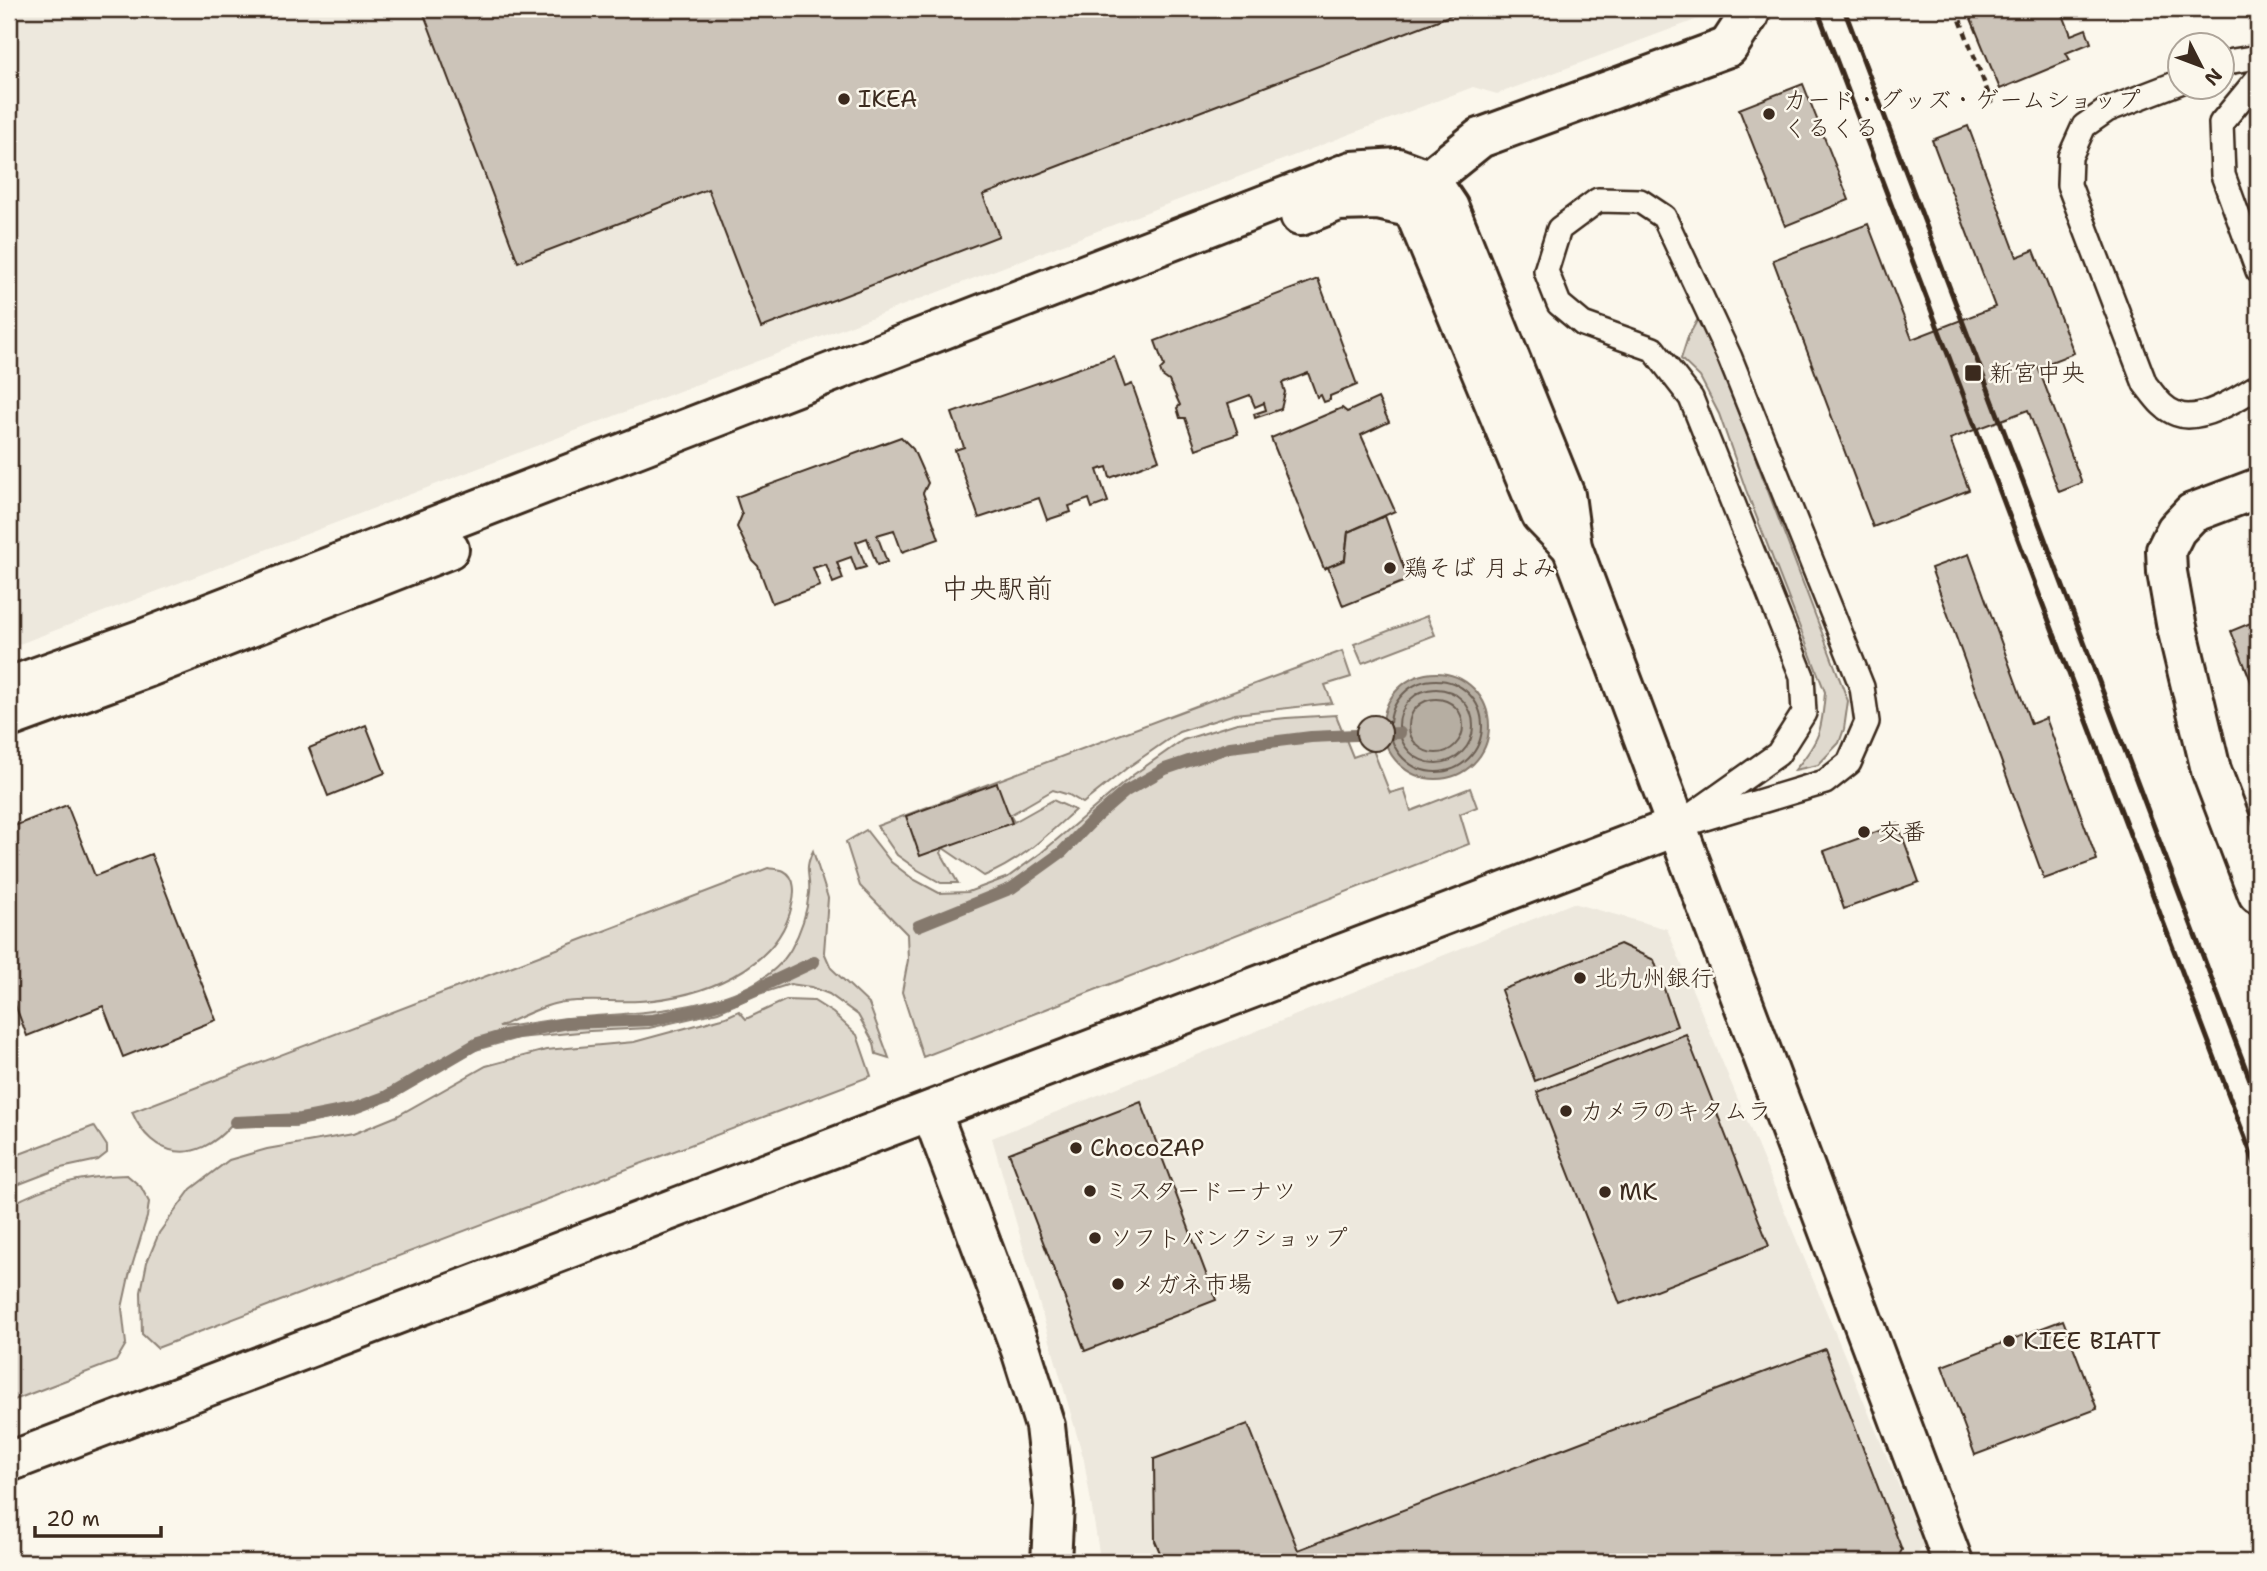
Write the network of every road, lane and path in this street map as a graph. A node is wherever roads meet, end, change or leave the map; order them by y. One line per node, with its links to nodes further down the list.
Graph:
1 (1749, 9): 8 (street)
2 (1956, 9): 7 (path)
3 (2258, 57): 4 (lane)
4 (2236, 62)
5 (2258, 78): 9 (lane)
6 (2166, 87): 10 (lane)
7 (1992, 103)
8 (1422, 194): 12 (street); 13 (street); 14 (street)
9 (2258, 271)
10 (2258, 386)
11 (2258, 488): 15 (street)
12 (9, 687)
13 (9, 718)
14 (1675, 827): 14 (lane); 16 (street); 19 (street)
15 (2258, 894)
16 (931, 1111): 17 (street); 18 (street)
17 (9, 1462)
18 (1051, 1562)
19 (1953, 1562)

